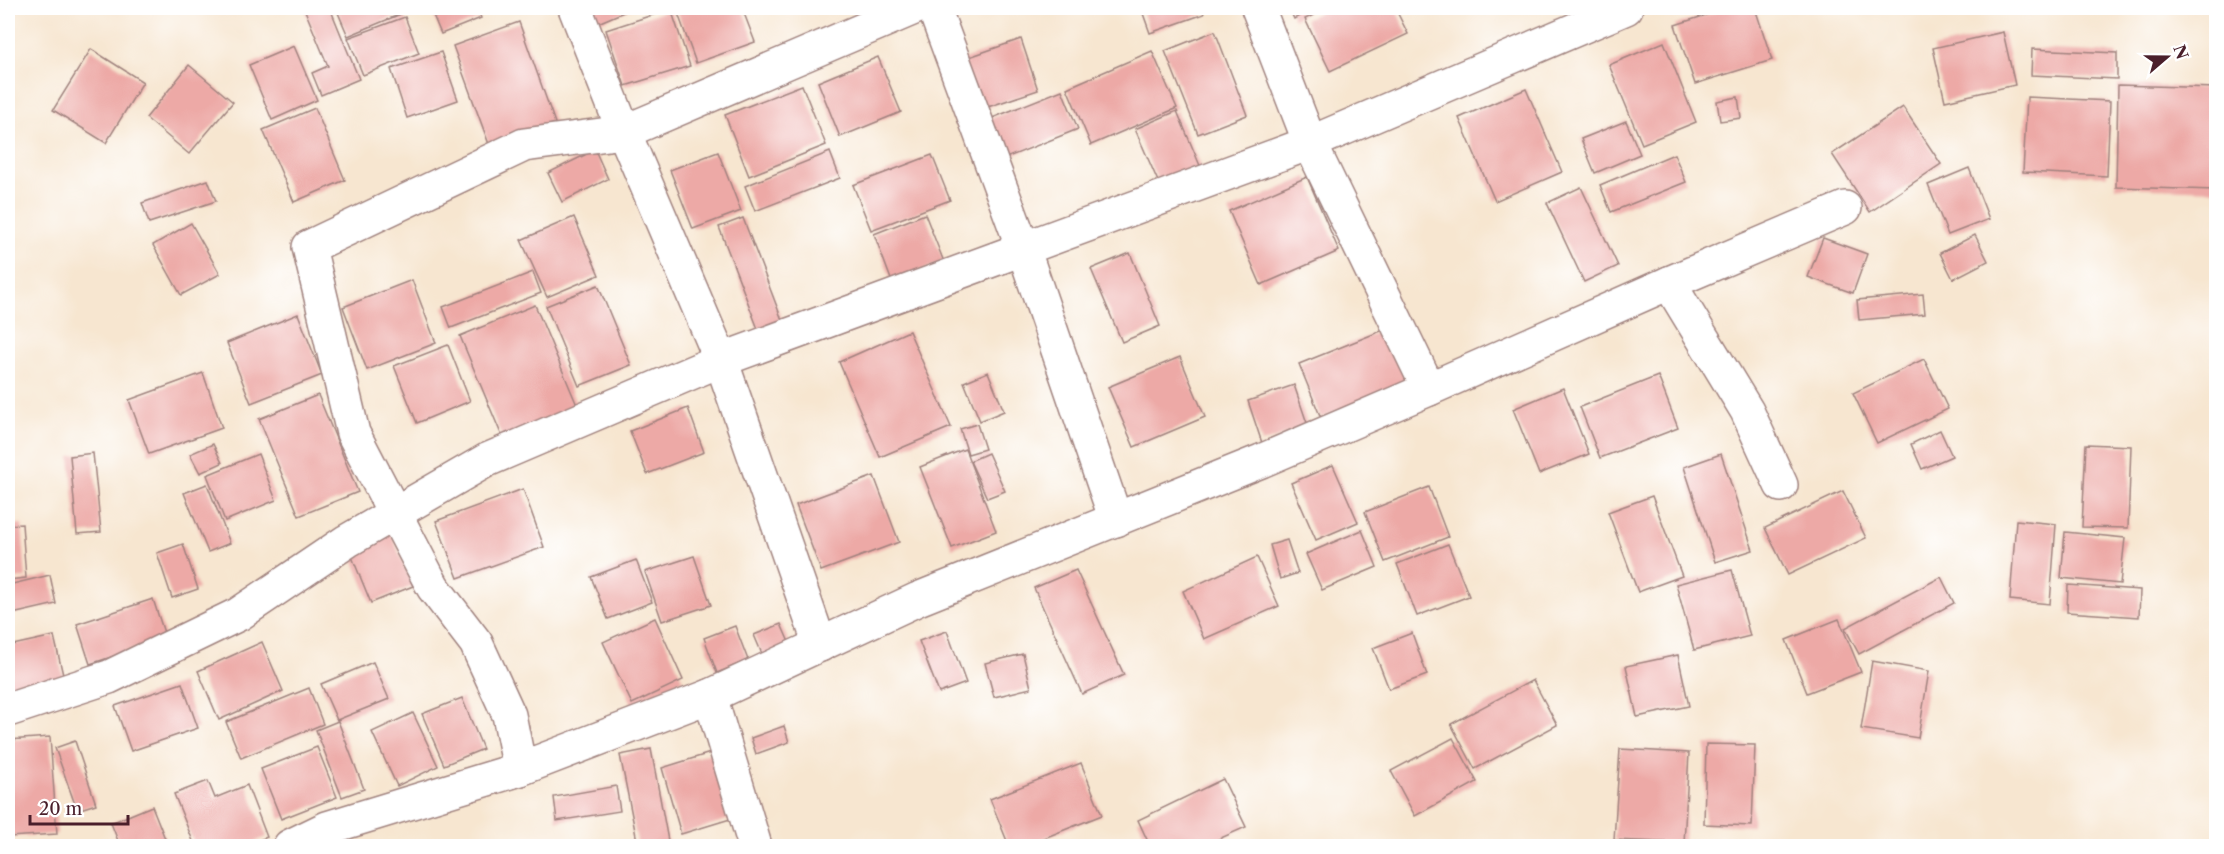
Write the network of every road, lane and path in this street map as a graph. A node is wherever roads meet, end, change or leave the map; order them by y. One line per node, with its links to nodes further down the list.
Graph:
1 (575, 8): 6 (street)
2 (914, 8): 6 (street)
3 (934, 8): 9 (street)
4 (1258, 8): 7 (street)
5 (1626, 8): 7 (street)
6 (624, 132): 11 (street); 14 (street)
7 (1310, 143): 9 (street); 12 (street)
8 (1845, 208): 10 (street)
9 (1023, 248): 11 (street); 15 (street)
10 (1669, 283): 12 (street); 13 (street)
11 (721, 360): 14 (street); 16 (street)
12 (1429, 390): 15 (street)
13 (1781, 485)
14 (396, 512): 18 (street); 19 (street)
15 (1116, 520): 16 (street)
16 (820, 645): 17 (street)
17 (710, 696): 19 (street); 21 (street)
18 (8, 710)
19 (520, 769): 20 (street)
20 (290, 846)
21 (755, 846)

